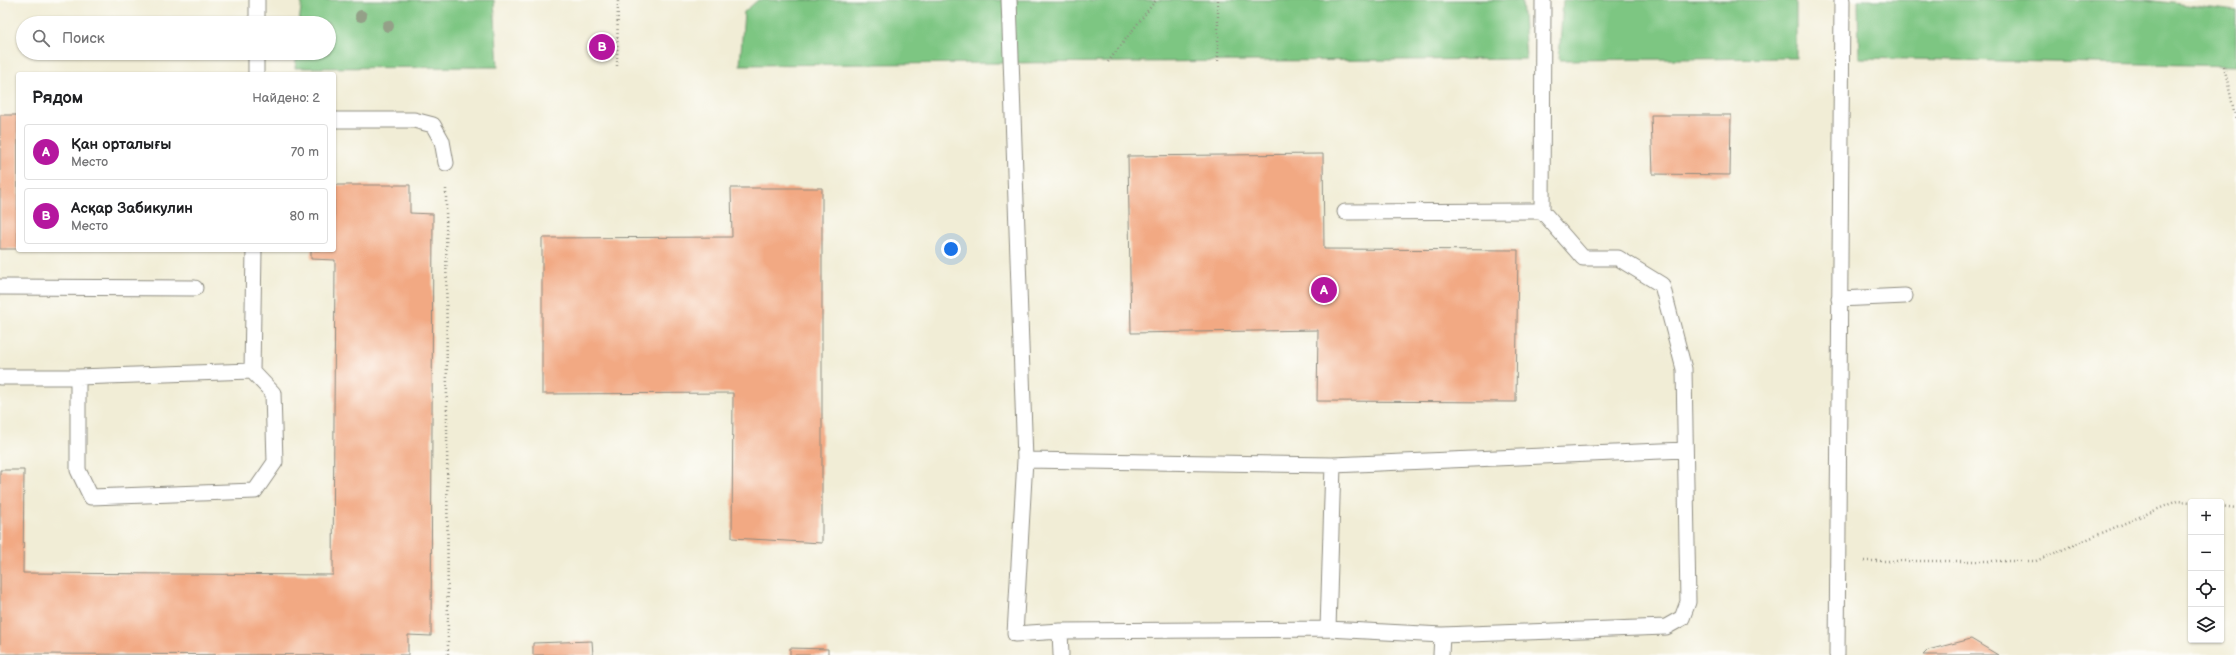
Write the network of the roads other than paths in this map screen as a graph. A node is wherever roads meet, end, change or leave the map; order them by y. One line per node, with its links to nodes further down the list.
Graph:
1 (257, 0): 5 (lane)
2 (1009, 0): 21 (lane)
3 (1543, 0): 10 (lane)
4 (1842, 0): 16 (lane)
5 (257, 16)
6 (256, 60): 7 (lane)
7 (256, 72)
8 (336, 120): 9 (lane)
9 (446, 163)
10 (1542, 211): 11 (lane); 20 (lane)
11 (1345, 212)
12 (254, 252): 17 (lane)
13 (0, 288): 14 (lane)
14 (195, 288)
15 (1905, 296): 16 (lane)
16 (1839, 299): 28 (lane)
17 (252, 371): 19 (lane); 19 (lane)
18 (0, 377): 19 (lane)
19 (78, 377)
20 (1685, 450): 22 (lane); 25 (lane)
21 (1024, 460): 22 (lane); 24 (lane)
22 (1332, 465): 23 (lane)
23 (1328, 629): 24 (lane); 25 (lane)
24 (1060, 631): 26 (lane)
25 (1442, 635): 27 (lane)
26 (1061, 655)
27 (1441, 655)
28 (1837, 655)

